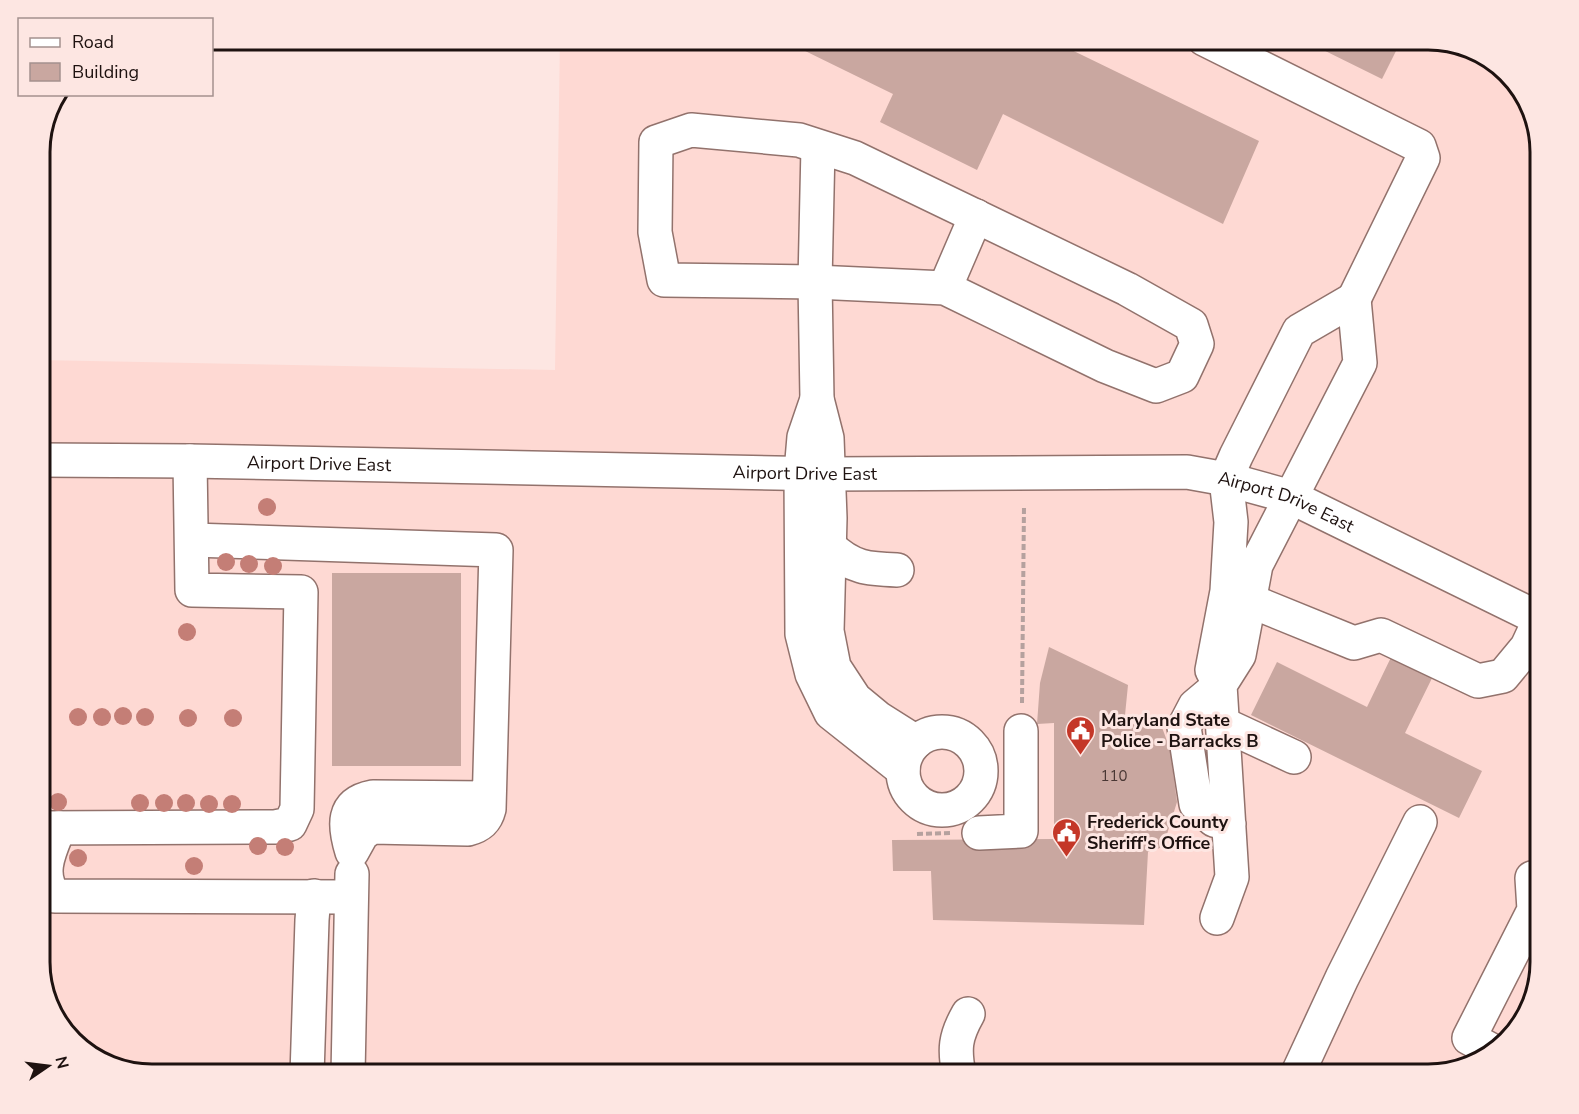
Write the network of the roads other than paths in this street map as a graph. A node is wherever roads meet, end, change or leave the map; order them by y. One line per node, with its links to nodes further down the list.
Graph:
1 (1226, 50): 6 (street)
2 (818, 147): 3 (street); 4 (street); 4 (street)
3 (976, 216): 5 (street); 5 (street)
4 (814, 282): 5 (street); 9 (street)
5 (945, 288)
6 (1354, 299): 10 (street); 11 (street)
7 (50, 460): 8 (street, Airport Drive East)
8 (190, 461): 9 (street, Airport Drive East); 12 (street)
9 (814, 473): 10 (street, Airport Drive East); 13 (street); 13 (street)
10 (1226, 479): 11 (street, Airport Drive East); 15 (street)
11 (1291, 497): 15 (street); 16 (street, Airport Drive East)
12 (192, 540): 24 (street); 28 (street)
13 (830, 547): 14 (street)
14 (897, 570)
15 (1238, 596): 17 (street); 18 (street)
16 (1530, 614)
17 (1530, 641)
18 (1220, 685): 19 (street); 23 (street)
19 (1223, 724): 21 (street); 23 (street)
20 (1021, 731): 25 (street)
21 (1294, 758)
22 (1420, 822): 36 (street)
23 (1229, 824): 29 (street)
24 (50, 828)
25 (979, 833)
26 (50, 890): 27 (street)
27 (314, 896): 28 (street); 33 (street)
28 (351, 897): 34 (street)
29 (1217, 918)
30 (1530, 918): 32 (street)
31 (968, 1014): 35 (street)
32 (1485, 1047)
33 (307, 1064)
34 (348, 1064)
35 (957, 1064)
36 (1303, 1064)

